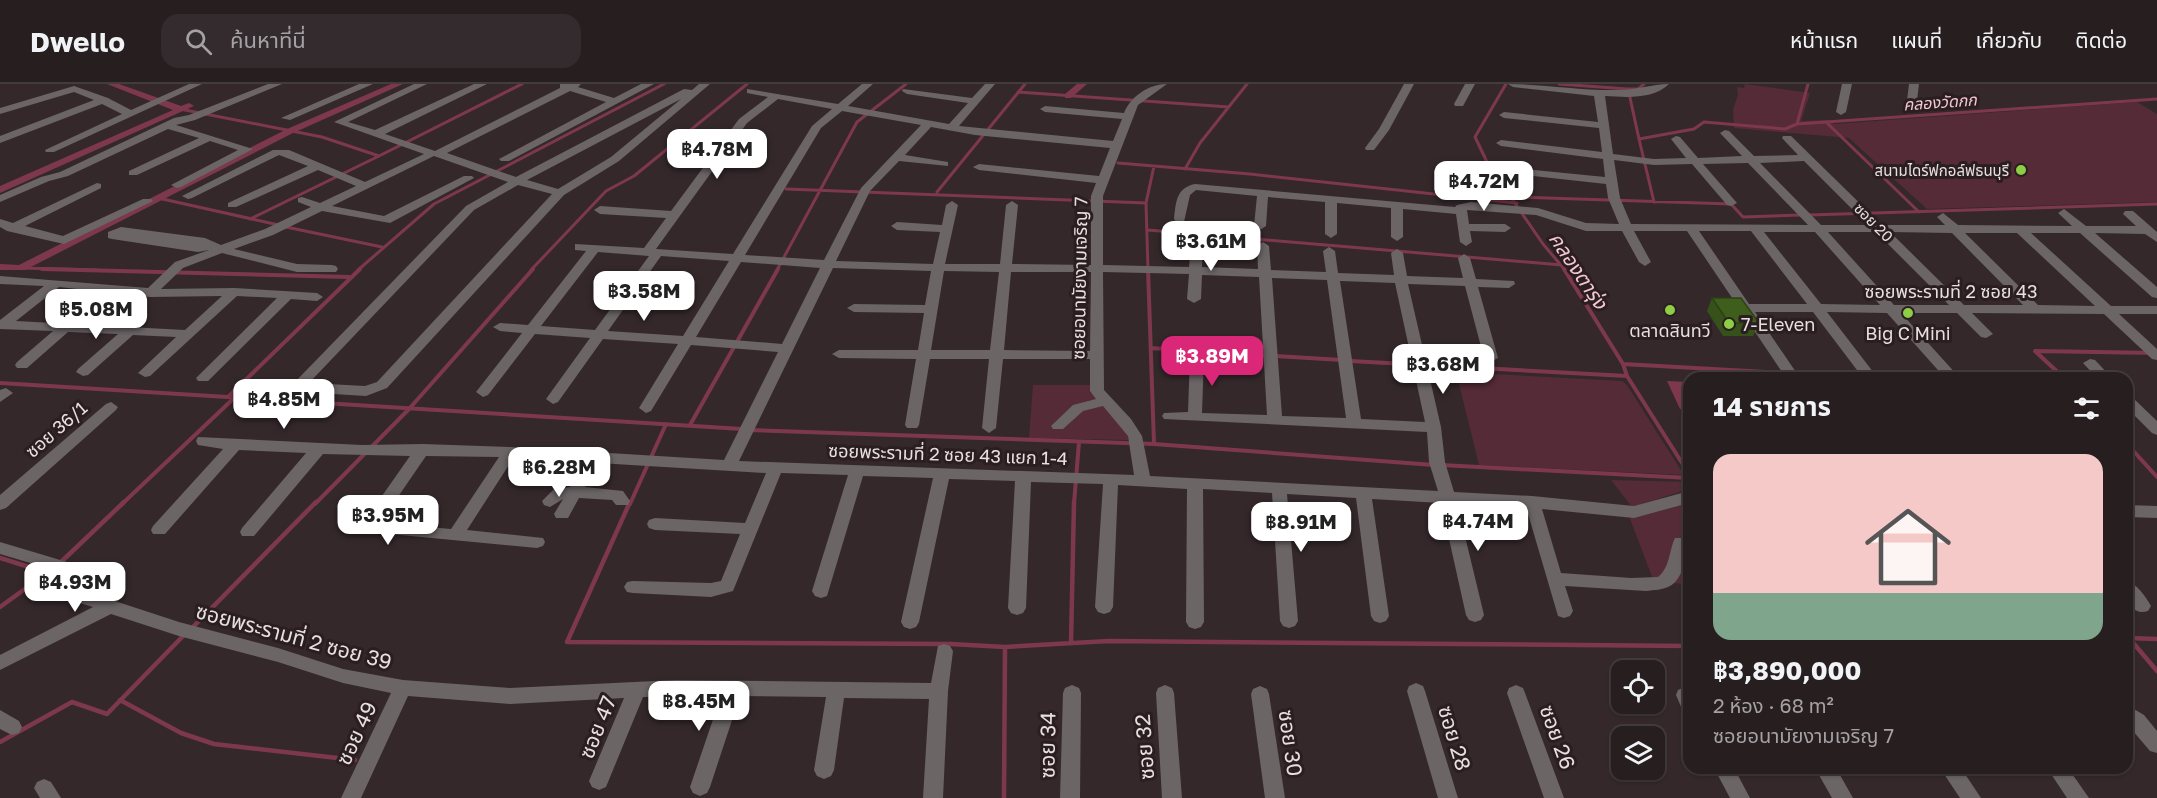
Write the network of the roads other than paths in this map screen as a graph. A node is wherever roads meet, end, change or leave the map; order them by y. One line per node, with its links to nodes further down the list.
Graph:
1 (197, 84): 32 (street)
2 (277, 84): 38 (street)
3 (368, 84): 36 (street)
4 (422, 84): 42 (street)
5 (482, 84): 42 (street)
6 (649, 84): 24 (street)
7 (703, 84): 30 (street); 33 (street)
8 (867, 84): 26 (street)
9 (990, 84): 23 (street)
10 (1162, 84): 34 (street, ซอยอนามัยงามเจริญ 7)
11 (1409, 84): 49 (street)
12 (1470, 84): 25 (street)
13 (1514, 84): 20 (street)
14 (1664, 84): 20 (street)
15 (1847, 84): 31 (street)
16 (1914, 84): 28 (street)
17 (568, 85): 24 (street); 51 (street)
18 (751, 91): 21 (street)
19 (908, 91): 23 (street)
20 (1599, 92): 39 (street)
21 (776, 96): 26 (street); 87 (street)
22 (104, 100): 29 (street); 32 (street); 46 (street)
23 (975, 101): 40 (street)
24 (615, 102): 55 (street)
25 (1459, 104)
26 (836, 108): 37 (street); 120 (street)
27 (1045, 109): 34 (street)
28 (1911, 109)
29 (0, 111)
30 (649, 111): 33 (street); 65 (street)
31 (1841, 111)
32 (129, 113): 50 (street)
33 (668, 115): 70 (street)
34 (1128, 116): 48 (street, ซอยอนามัยงามเจริญ 7)
35 (1504, 116): 39 (street)
36 (286, 118)
37 (928, 124): 40 (street); 52 (street)
38 (166, 125): 43 (street); 73 (street)
39 (1605, 126): 53 (street)
40 (951, 128): 48 (street)
41 (1725, 133): 56 (street)
42 (375, 134): 51 (street)
43 (210, 137): 62 (street); 67 (street)
44 (1787, 138): 54 (street, ซอย 20)
45 (1676, 139): 57 (street)
46 (0, 140)
47 (1501, 143): 53 (street)
48 (1116, 145): 64 (street, ซอยอนามัยงามเจริญ 7)
49 (1370, 148)
50 (50, 150)
51 (434, 153): 65 (street); 69 (street)
52 (896, 157): 58 (street); 122 (street)
53 (1607, 157): 57 (street); 66 (street)
54 (1808, 158): 56 (street); 101 (street, ซอย 20)
55 (506, 159)
56 (1751, 160): 57 (street); 90 (street)
57 (1695, 162): 77 (street)
58 (944, 164)
59 (315, 166): 69 (street); 72 (street); 78 (street)
60 (979, 167): 64 (street)
61 (1515, 171): 66 (street)
62 (133, 173)
63 (468, 178): 82 (street)
64 (1103, 180): 126 (street, ซอยอนามัยงามเจริญ 7)
65 (518, 181): 70 (street); 70 (street)
66 (1611, 181): 96 (street)
67 (177, 185)
68 (97, 186): 94 (street)
69 (365, 186): 82 (street)
70 (560, 193)
71 (1263, 194): 75 (street); 89 (street); 93 (street)
72 (188, 196)
73 (0, 199)
74 (302, 200): 82 (street)
75 (1331, 200): 81 (street); 106 (street)
76 (147, 201): 94 (street)
77 (1731, 203)
78 (232, 205)
79 (952, 205): 100 (street)
80 (1012, 205): 124 (street)
81 (1397, 206): 84 (street); 108 (street)
82 (323, 208): 115 (street)
83 (600, 210): 87 (street)
84 (1461, 211): 95 (street); 96 (street)
85 (2064, 213): 104 (street)
86 (2129, 214): 107 (street)
87 (674, 215): 117 (street)
88 (1943, 217): 102 (street)
89 (1180, 219)
90 (1810, 221): 99 (street); 101 (street); 145 (street)
91 (0, 223): 94 (street)
92 (897, 226): 100 (street)
93 (1260, 226)
94 (13, 227): 105 (street)
95 (1463, 227): 97 (street); 109 (street)
96 (1626, 227): 98 (street); 121 (street)
97 (1505, 228)
98 (1690, 228): 99 (street); 142 (street)
99 (1755, 228): 143 (street)
100 (946, 229): 123 (street)
101 (1881, 229): 102 (street); 146 (street, ซอย 20)
102 (1955, 229): 103 (street); 147 (street)
103 (2020, 230): 104 (street); 148 (street)
104 (2084, 230): 107 (street); 137 (street)
105 (0, 233)
106 (1331, 234)
107 (2152, 234)
108 (1397, 237)
109 (1466, 242)
110 (1197, 244): 127 (street)
111 (208, 246): 111 (street); 115 (street)
112 (1263, 246): 128 (street)
113 (579, 247): 114 (street)
114 (595, 248): 117 (street); 153 (street)
115 (223, 250): 125 (street); 136 (street)
116 (1329, 251): 129 (street)
117 (652, 253): 120 (street); 156 (street)
118 (1397, 254): 130 (street)
119 (1464, 258): 133 (street)
120 (737, 259): 122 (street); 158 (street)
121 (1645, 262)
122 (827, 266): 123 (street); 159 (street)
123 (938, 268): 124 (street); 144 (street)
124 (1006, 268): 126 (street); 162 (street)
125 (332, 269)
126 (1099, 269): 127 (street); 163 (street, ซอยอนามัยงามเจริญ 7)
127 (1196, 270): 128 (street); 140 (street)
128 (1263, 273): 129 (street); 184 (street)
129 (1332, 276): 130 (street); 185 (street)
130 (1401, 279): 133 (street); 188 (street)
131 (0, 280): 132 (street)
132 (56, 283): 136 (street); 150 (street)
133 (1471, 283): 134 (street); 166 (street)
134 (1509, 284)
135 (234, 292): 136 (street); 138 (street); 155 (street)
136 (153, 293)
137 (2157, 294)
138 (287, 296): 139 (street); 175 (street)
139 (317, 297)
140 (1194, 299)
141 (854, 308): 144 (street)
142 (1745, 308): 143 (street, ซอยพระรามที่ 2 ซอย 43); 170 (street)
143 (1817, 308): 145 (street, ซอยพระรามที่ 2 ซอย 43); 171 (street)
144 (931, 309): 161 (street)
145 (1889, 309): 146 (street, ซอยพระรามที่ 2 ซอย 43); 172 (street)
146 (1958, 309): 147 (street, ซอยพระรามที่ 2 ซอย 43); 157 (street, ซอย 20)
147 (2034, 309): 148 (street, ซอยพระรามที่ 2 ซอย 43)
148 (2106, 310): 149 (street, ซอยพระรามที่ 2 ซอย 43); 165 (street)
149 (2157, 310)
150 (2, 325): 151 (street)
151 (65, 327): 154 (street); 168 (street)
152 (500, 327): 153 (street)
153 (531, 329): 156 (street); 176 (street)
154 (129, 331): 155 (street); 169 (street)
155 (188, 334): 174 (street)
156 (599, 334): 158 (street); 177 (street)
157 (1986, 334)
158 (688, 341): 159 (street); 181 (street)
159 (785, 348): 197 (street)
160 (839, 354): 161 (street)
161 (923, 354): 162 (street); 186 (street)
162 (997, 354): 163 (street); 189 (street)
163 (1098, 355): 178 (street, ซอยอนามัยงามเจริญ 7)
164 (1197, 356): 183 (street)
165 (2157, 356)
166 (1491, 358)
167 (2090, 363): 173 (street)
168 (22, 365)
169 (83, 372)
170 (1788, 372)
171 (1866, 372)
172 (1947, 372)
173 (2099, 372)
174 (145, 373)
175 (202, 378)
176 (483, 392)
177 (553, 399)
178 (1104, 400): 187 (street); 203 (street)
179 (2133, 406): 190 (street)
180 (111, 407): 213 (street, ซอย 36/1)
181 (646, 408)
182 (1168, 416): 183 (street)
183 (1195, 417): 184 (street)
184 (1275, 421): 185 (street)
185 (1354, 424): 188 (street)
186 (912, 425)
187 (1058, 426)
188 (1434, 427): 208 (street)
189 (989, 428)
190 (2157, 430)
191 (203, 441): 192 (street, ซอยพระรามที่ 2 ซอย 43 แยก 1-4)
192 (235, 445): 193 (street, ซอยพระรามที่ 2 ซอย 43 แยก 1-4); 219 (street)
193 (319, 448): 194 (street, ซอยพระรามที่ 2 ซอย 43 แยก 1-4); 220 (street)
194 (423, 449): 195 (street, ซอยพระรามที่ 2 ซอย 43 แยก 1-4); 221 (street)
195 (510, 452): 196 (street, ซอยพระรามที่ 2 ซอย 43 แยก 1-4); 221 (street)
196 (593, 458): 197 (street, ซอยพระรามที่ 2 ซอย 43 แยก 1-4); 206 (street)
197 (729, 465): 198 (street, ซอยพระรามที่ 2 ซอย 43 แยก 1-4)
198 (776, 467): 199 (street, ซอยพระรามที่ 2 ซอย 43 แยก 1-4); 218 (street)
199 (857, 470): 200 (street, ซอยพระรามที่ 2 ซอย 43 แยก 1-4); 227 (street)
200 (942, 473): 201 (street, ซอยพระรามที่ 2 ซอย 43 แยก 1-4); 237 (street)
201 (1023, 476): 202 (street, ซอยพระรามที่ 2 ซอย 43 แยก 1-4); 232 (street)
202 (1111, 479): 203 (street, ซอยพระรามที่ 2 ซอย 43 แยก 1-4); 231 (street)
203 (1143, 480): 204 (street, ซอยพระรามที่ 2 ซอย 43 แยก 1-4)
204 (1195, 483): 205 (street, ซอยพระรามที่ 2 ซอย 43 แยก 1-4); 238 (street)
205 (1279, 488): 207 (street, ซอยพระรามที่ 2 ซอย 43 แยก 1-4); 236 (street)
206 (575, 492): 209 (street); 210 (street); 215 (street)
207 (1363, 492): 208 (street, ซอยพระรามที่ 2 ซอย 43 แยก 1-4); 235 (street)
208 (1448, 496): 211 (street, ซอยพระรามที่ 2 ซอย 43 แยก 1-4); 234 (street)
209 (550, 501)
210 (622, 501)
211 (1532, 502): 212 (street, ซอยพระรามที่ 2 ซอย 43 แยก 1-4); 225 (street)
212 (1683, 502)
213 (0, 504)
214 (2133, 511): 216 (street)
215 (562, 513)
216 (2156, 514)
217 (655, 524): 218 (street)
218 (751, 529): 226 (street)
219 (159, 530)
220 (248, 532)
221 (455, 535): 222 (street)
222 (537, 542)
223 (1682, 542): 225 (street)
224 (0, 548): 229 (street, ซอยพระรามที่ 2 ซอย 39)
225 (1555, 579): 233 (street)
226 (633, 587)
227 (821, 591)
228 (2133, 595): 230 (street)
229 (111, 606): 240 (street); 241 (street, ซอยพระรามที่ 2 ซอย 39)
230 (2142, 606)
231 (1104, 607)
232 (1017, 608)
233 (1564, 611)
234 (1474, 615)
235 (1380, 616)
236 (1289, 621)
237 (910, 622)
238 (1195, 622)
239 (944, 651): 245 (street)
240 (0, 663)
241 (404, 688): 243 (street, ซอยพระรามที่ 2 ซอย 39); 260 (street, ซอย 49)
242 (733, 688): 243 (street, ซอยพระรามที่ 2 ซอย 39); 244 (street, ซอยพระรามที่ 2 ซอย 39); 259 (street)
243 (637, 689): 258 (street, ซอย 47)
244 (836, 690): 245 (street, ซอยพระรามที่ 2 ซอย 39); 253 (street)
245 (939, 691): 261 (street)
246 (1416, 691): 265 (street, ซอย 28)
247 (1072, 693): 262 (street, ซอย 34)
248 (1165, 693): 263 (street, ซอย 32)
249 (1516, 693): 266 (street, ซอย 26)
250 (1260, 694): 264 (street, ซอย 30)
251 (2133, 718): 252 (street)
252 (2157, 744)
253 (824, 770)
254 (1727, 774): 267 (street)
255 (1829, 774): 268 (street)
256 (1954, 774): 269 (street)
257 (2061, 774): 270 (street)
258 (599, 781)
259 (700, 787)
260 (351, 798)
261 (933, 798)
262 (1070, 798)
263 (1172, 798)
264 (1275, 798)
265 (1448, 798)
266 (1554, 798)
267 (1740, 798)
268 (1843, 798)
269 (1971, 798)
270 (2079, 798)

